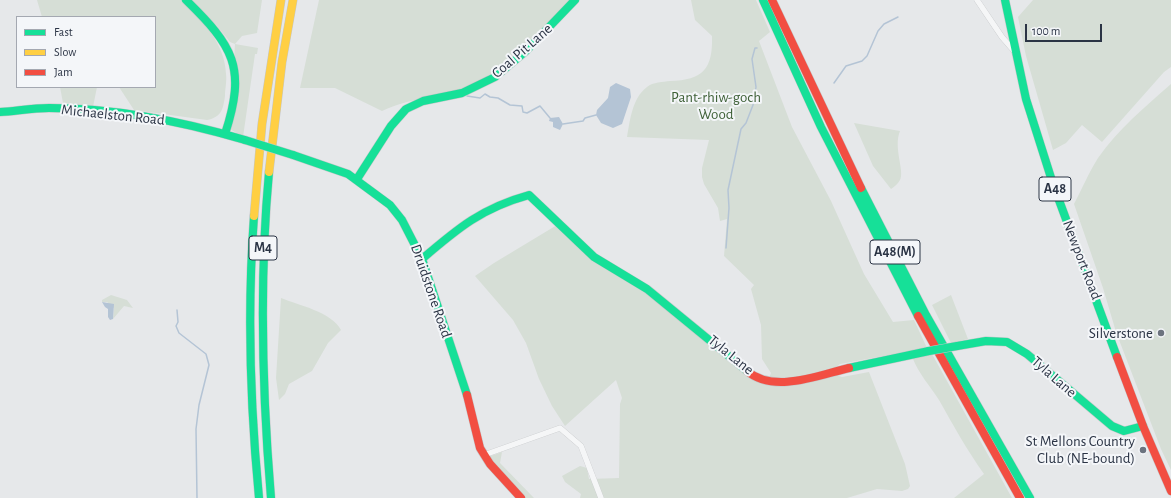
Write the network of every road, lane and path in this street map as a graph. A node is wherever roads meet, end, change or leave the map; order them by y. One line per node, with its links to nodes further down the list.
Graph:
1 (186, 0): 11 (main road)
2 (281, 0): 17 (main road, M4)
3 (293, 0): 18 (main road, M4)
4 (575, 0): 12 (main road, Coal Pit Lane)
5 (762, 0): 21 (main road, A48(M))
6 (772, 0): 22 (main road, A48(M))
7 (976, 0): 9 (street)
8 (1005, 0): 9 (main road, Newport Road / A48)
9 (1015, 52): 14 (main road, Newport Road / A48)
10 (0, 112): 11 (main road, Michaelston Road)
11 (225, 134): 12 (main road, Druidstone Road, bridge)
12 (357, 179): 13 (main road, Druidstone Road)
13 (422, 259): 14 (main road, Tyla Lane, bridge); 15 (main road, Druidstone Road)
14 (1143, 426): 16 (main road, Newport Road / A48)
15 (484, 455): 19 (main road, Druidstone Road); 20 (street)
16 (1171, 491)
17 (259, 498)
18 (272, 498)
19 (521, 498)
20 (600, 498)
21 (1020, 498)
22 (1030, 498)

